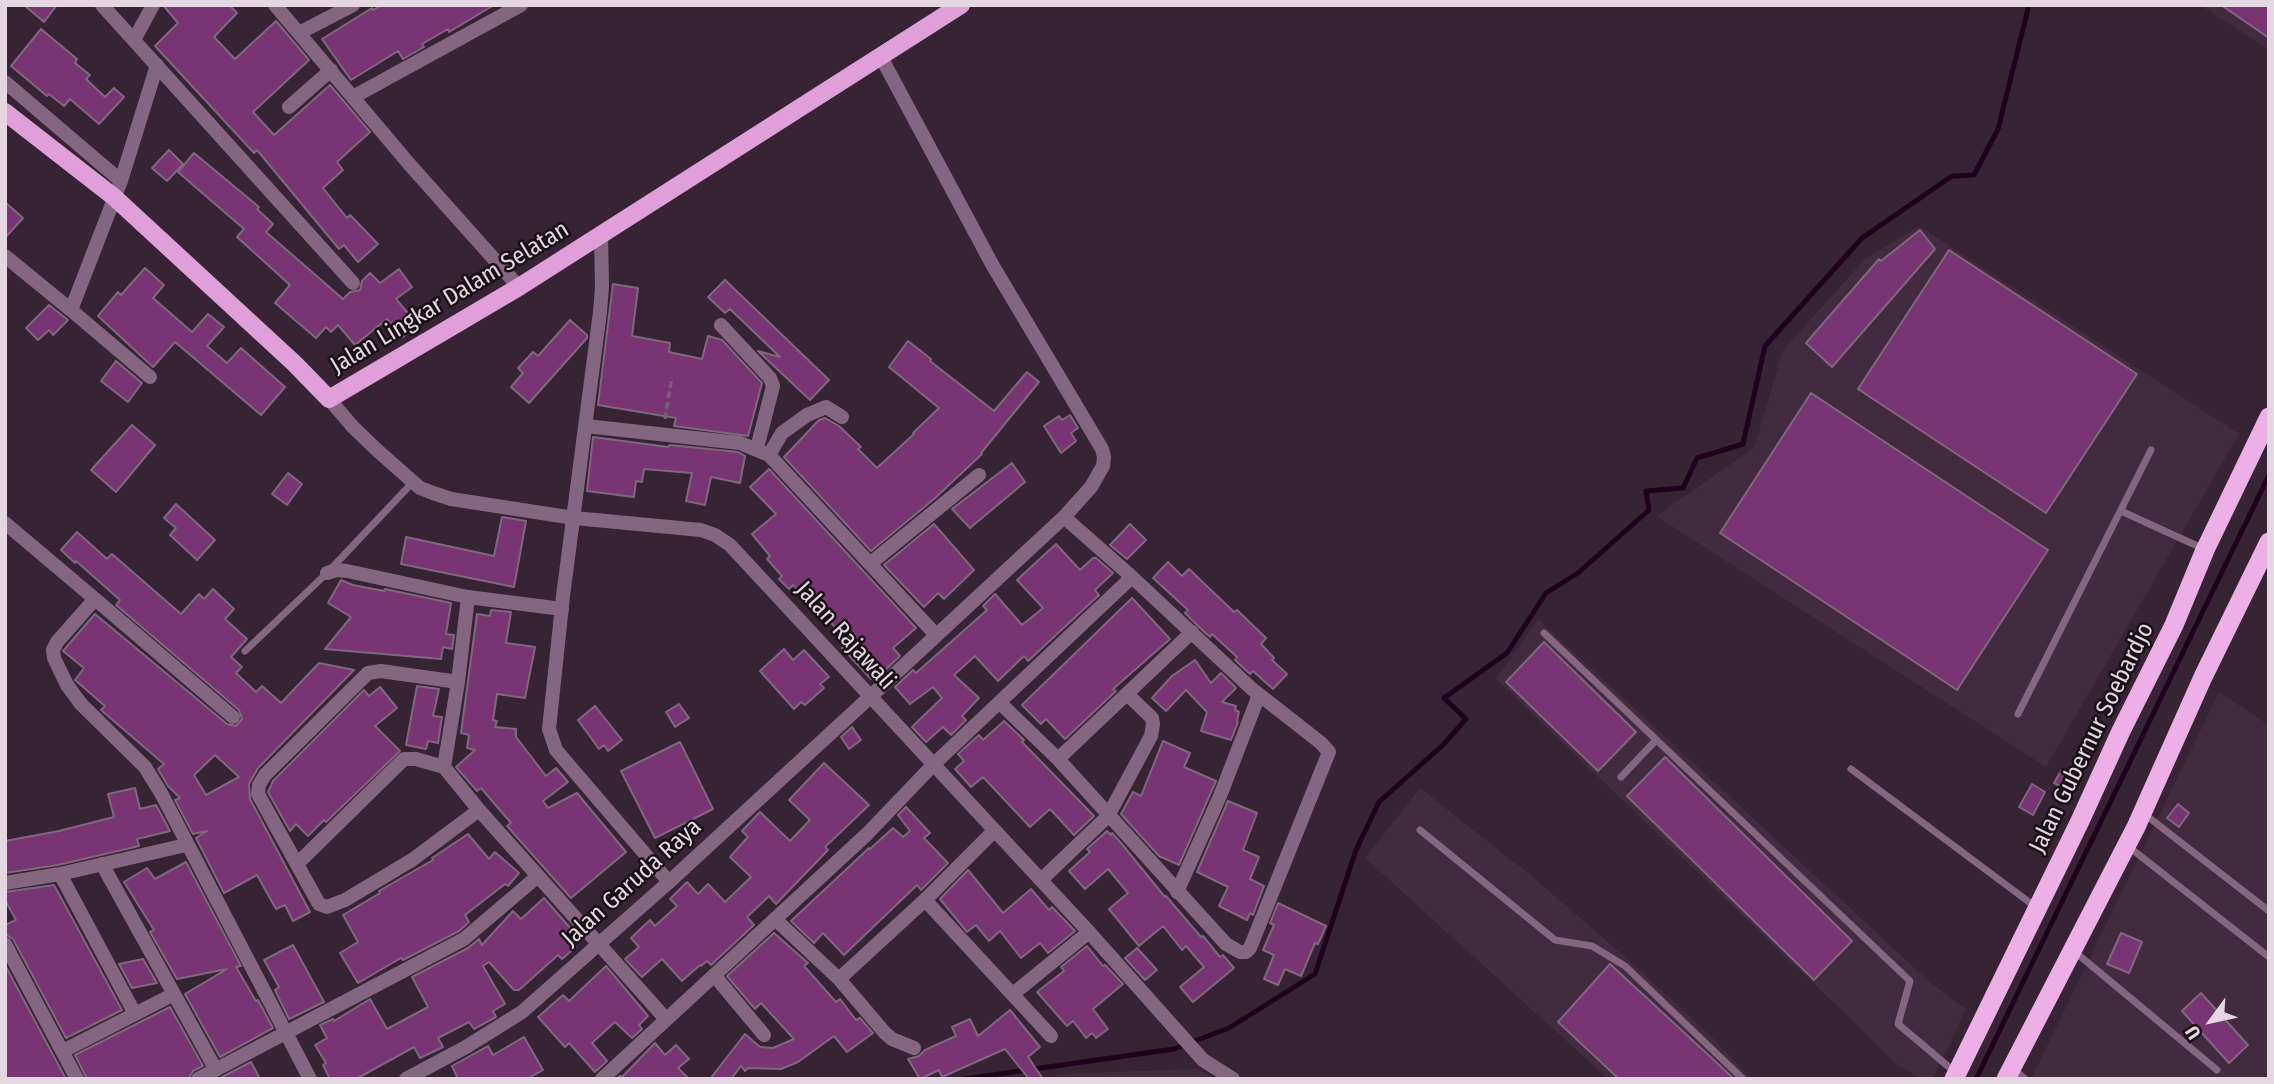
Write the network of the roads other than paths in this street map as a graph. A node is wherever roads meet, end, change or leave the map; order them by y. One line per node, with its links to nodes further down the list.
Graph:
1 (102, 5): 8 (street)
2 (153, 5): 8 (street)
3 (275, 5): 7 (street)
4 (353, 5): 7 (street)
5 (522, 5): 13 (street)
6 (961, 5): 9 (main road, Jalan Lingkar Dalam Selatan)
7 (299, 33): 11 (street)
8 (134, 40): 10 (street)
9 (881, 57): 17 (main road, Jalan Lingkar Dalam Selatan); 33 (street, Jalan Garuda Raya)
10 (157, 65): 16 (street); 19 (street)
11 (331, 70): 13 (street); 14 (street)
12 (5, 82): 16 (street)
13 (353, 97): 20 (street)
14 (289, 107)
15 (5, 111): 16 (main road, Jalan Lingkar Dalam Selatan)
16 (118, 189): 21 (street); 24 (main road, Jalan Lingkar Dalam Selatan)
17 (601, 234): 20 (main road, Jalan Lingkar Dalam Selatan); 27 (street)
18 (5, 256): 21 (street)
19 (353, 283)
20 (519, 287): 24 (main road, Jalan Lingkar Dalam Selatan)
21 (71, 310): 23 (street)
22 (721, 325): 29 (street)
23 (150, 377)
24 (329, 399): 31 (street, Jalan Rajawali)
25 (842, 417): 29 (street)
26 (2269, 417): 37 (highway, Jalan Gubernur Soebardjo)
27 (586, 426): 29 (street); 34 (street)
28 (2151, 450): 32 (lane)
29 (763, 452): 38 (street)
30 (979, 475): 38 (street)
31 (413, 482): 34 (street, Jalan Rajawali); 39 (lane)
32 (2121, 511): 37 (lane); 53 (lane)
33 (1064, 517): 40 (street); 46 (street, Jalan Garuda Raya)
34 (575, 518): 43 (street); 51 (street, Jalan Rajawali)
35 (5, 523): 42 (street)
36 (2269, 542): 62 (highway)
37 (2205, 550): 77 (highway, Jalan Gubernur Soebardjo)
38 (871, 563): 46 (street)
39 (327, 573): 41 (street); 47 (lane)
40 (1132, 577): 44 (street); 52 (street)
41 (468, 597): 43 (street); 48 (street)
42 (94, 599): 54 (street); 66 (street)
43 (562, 609): 73 (street)
44 (1192, 632): 49 (street); 50 (street)
45 (1544, 633): 55 (lane)
46 (936, 635): 51 (street, Jalan Garuda Raya)
47 (245, 651)
48 (458, 682): 58 (street); 69 (street)
49 (1128, 695): 56 (street); 63 (street)
50 (1259, 695): 75 (street); 75 (street)
51 (870, 697): 57 (street, Jalan Rajawali); 73 (street, Jalan Garuda Raya)
52 (1000, 703): 56 (street); 57 (street)
53 (2018, 714)
54 (233, 717)
55 (1656, 740): 60 (lane); 99 (lane)
56 (1058, 760): 63 (street)
57 (934, 764): 65 (street, Jalan Rajawali); 79 (street)
58 (444, 767): 61 (street); 69 (street)
59 (1851, 769): 77 (lane)
60 (1621, 777)
61 (479, 810): 69 (street); 71 (street)
62 (2143, 812): 67 (highway); 78 (lane)
63 (1108, 816): 72 (street); 75 (street)
64 (1420, 830): 106 (lane)
65 (994, 831): 72 (street, Jalan Rajawali); 76 (street)
66 (186, 845): 68 (street); 91 (street)
67 (2127, 845): 83 (highway); 84 (lane)
68 (102, 864): 70 (street); 87 (street)
69 (297, 864)
70 (60, 874): 74 (street); 89 (street)
71 (538, 876): 82 (street); 91 (street)
72 (1041, 880): 80 (street, Jalan Rajawali)
73 (668, 882): 82 (street, Jalan Garuda Raya)
74 (5, 883)
75 (1177, 892)
76 (925, 900): 86 (street); 88 (street)
77 (2038, 908): 99 (highway, Jalan Gubernur Soebardjo)
78 (2269, 911)
79 (775, 919): 85 (street); 86 (street)
80 (1089, 932): 88 (street); 105 (street, Jalan Rajawali)
81 (5, 944): 95 (street)
82 (598, 944): 90 (street); 103 (street, Jalan Garuda Raya)
83 (2072, 949): 97 (lane); 98 (highway)
84 (2269, 957)
85 (714, 975): 90 (street); 92 (street)
86 (839, 979): 94 (street)
87 (174, 994): 89 (street); 96 (street)
88 (1013, 994): 93 (street)
89 (135, 1014): 95 (street)
90 (665, 1018): 104 (street)
91 (286, 1033): 96 (street); 102 (street)
92 (764, 1035)
93 (1051, 1036)
94 (914, 1048)
95 (63, 1051): 100 (street)
96 (216, 1070): 101 (street)
97 (2217, 1070)
98 (2014, 1075)
99 (1956, 1076)
100 (77, 1079)
101 (198, 1079)
102 (310, 1079)
103 (406, 1079)
104 (603, 1079)
105 (1233, 1079)
106 (1743, 1079)

